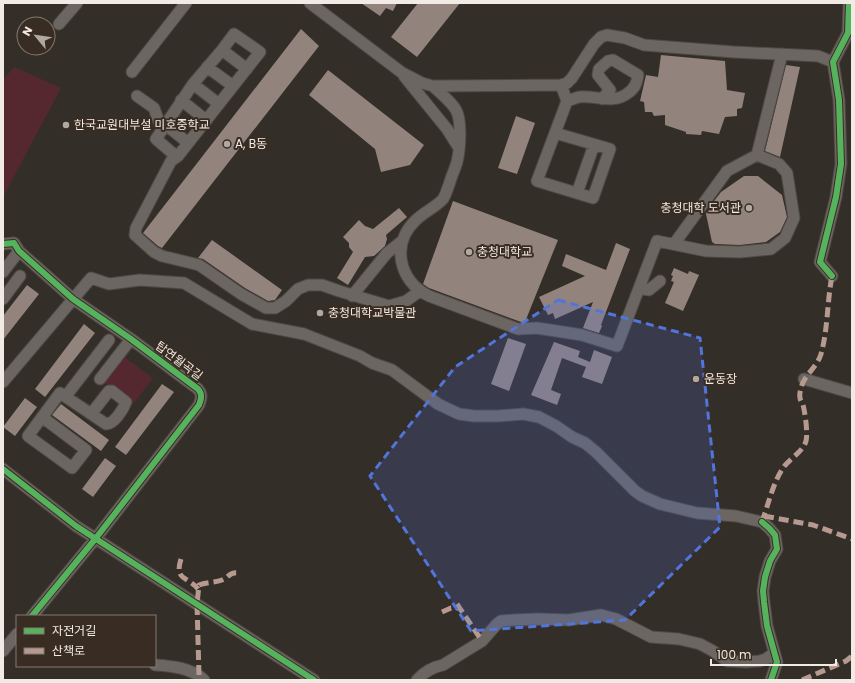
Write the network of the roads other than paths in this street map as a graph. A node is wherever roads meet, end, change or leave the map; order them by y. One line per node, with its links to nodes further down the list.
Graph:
1 (77, 3): 5 (street)
2 (186, 3): 11 (street)
3 (849, 3): 8 (street)
4 (314, 6): 12 (street)
5 (59, 24)
6 (222, 50): 9 (street); 10 (street); 10 (street)
7 (782, 54): 8 (street); 14 (street); 30 (street)
8 (833, 62): 39 (street)
9 (207, 67): 13 (street); 15 (street)
10 (247, 69): 15 (street)
11 (132, 72)
12 (401, 72): 16 (street); 25 (street)
13 (193, 84): 19 (street); 21 (street)
14 (561, 85): 16 (street); 20 (street)
15 (233, 86): 21 (street)
16 (433, 86): 24 (street)
17 (137, 96): 23 (street)
18 (602, 99): 20 (street)
19 (181, 100): 22 (street); 23 (street)
20 (567, 101): 26 (street)
21 (219, 104): 22 (street)
22 (206, 120): 27 (street)
23 (166, 124): 27 (street); 31 (street)
24 (459, 128): 25 (street); 29 (street)
25 (448, 131): 29 (street)
26 (555, 133): 28 (street); 32 (street)
27 (188, 143): 31 (street)
28 (594, 145): 32 (street); 32 (street)
29 (459, 148): 33 (street)
30 (757, 155): 35 (street); 35 (street)
31 (177, 157): 43 (street)
32 (577, 194)
33 (402, 241): 42 (street); 43 (street)
34 (3, 244): 36 (street, 탑연월곡길)
35 (674, 244): 41 (street)
36 (19, 251): 37 (street); 45 (street, 탑연월곡길)
37 (3, 272)
38 (20, 276): 44 (street)
39 (832, 276)
40 (660, 281): 41 (street)
41 (639, 288): 42 (street)
42 (420, 291): 43 (street)
43 (352, 296)
44 (3, 298)
45 (73, 299): 46 (street, 탑연월곡길); 52 (street); 62 (street)
46 (131, 339): 49 (street); 58 (street, 탑연월곡길)
47 (109, 340): 48 (street)
48 (97, 356): 49 (street); 54 (street)
49 (110, 366): 50 (street)
50 (100, 379)
51 (804, 379): 53 (street)
52 (3, 382)
53 (852, 393)
54 (66, 396): 55 (street); 56 (street)
55 (91, 414)
56 (42, 417): 56 (street)
57 (3, 469): 58 (street)
58 (96, 538): 59 (street, 탑연월곡길); 65 (street)
59 (33, 615)
60 (16, 637): 61 (street)
61 (3, 651)
62 (774, 653): 66 (street); 67 (street)
63 (156, 665): 64 (street)
64 (204, 680)
65 (314, 680)
66 (417, 680)
67 (771, 680)

